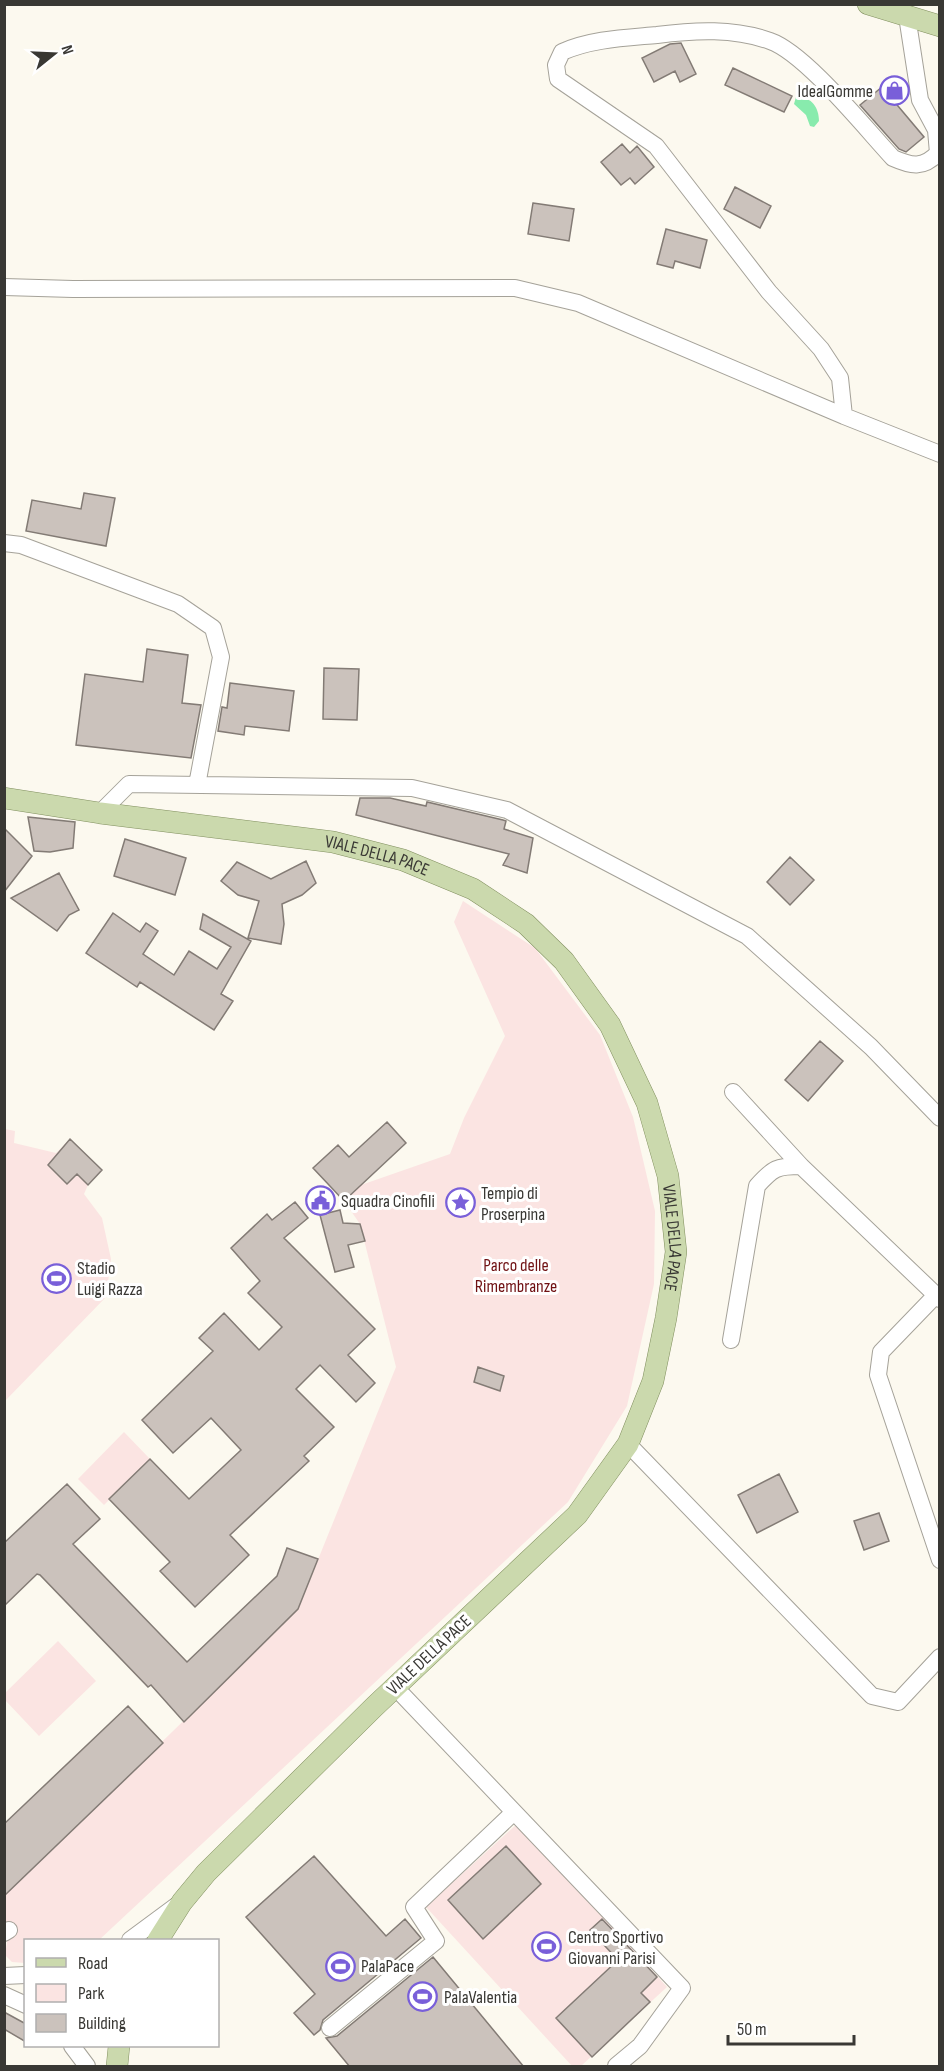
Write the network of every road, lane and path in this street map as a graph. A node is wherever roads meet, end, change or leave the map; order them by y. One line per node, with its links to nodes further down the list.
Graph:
1 (868, 4): 2 (main road)
2 (907, 16): 3 (main road); 5 (street)
3 (939, 26)
4 (4, 287): 5 (street)
5 (844, 416): 6 (street)
6 (939, 454)
7 (4, 543): 8 (street)
8 (197, 785): 10 (street); 12 (street)
9 (7, 802): 10 (main road, VIALE DELLA PACE)
10 (100, 813): 16 (main road, VIALE DELLA PACE)
11 (733, 1092): 13 (street)
12 (939, 1118)
13 (801, 1166): 14 (street); 15 (street)
14 (938, 1297): 17 (street)
15 (731, 1340)
16 (628, 1444): 18 (street); 19 (main road, VIALE DELLA PACE)
17 (939, 1560)
18 (939, 1657)
19 (395, 1687): 20 (street); 21 (main road, VIALE DELLA PACE)
20 (514, 1812): 28 (street); 33 (street)
21 (182, 1902): 22 (street); 23 (main road, VIALE DELLA PACE)
22 (133, 1939)
23 (159, 1939)
24 (24, 1975): 25 (street)
25 (4, 1976)
26 (4, 1995): 27 (street)
27 (24, 2004)
28 (330, 2028)
29 (73, 2047): 31 (street)
30 (119, 2047): 32 (main road)
31 (87, 2067)
32 (117, 2067)
33 (616, 2067)

